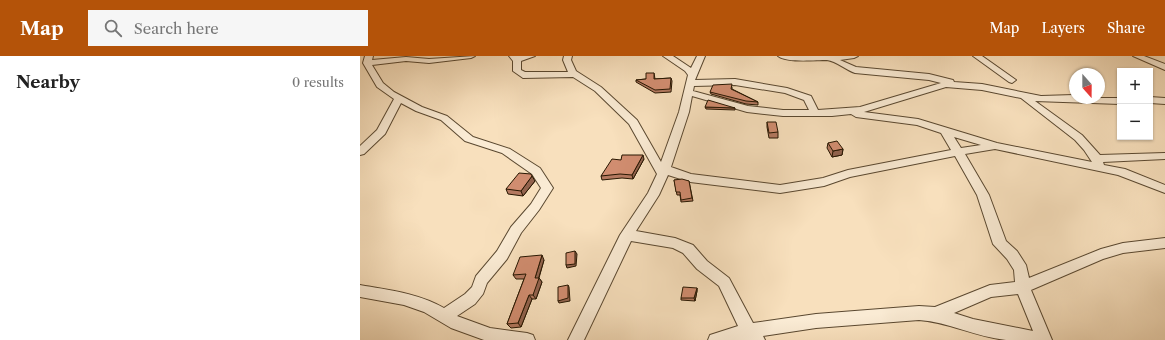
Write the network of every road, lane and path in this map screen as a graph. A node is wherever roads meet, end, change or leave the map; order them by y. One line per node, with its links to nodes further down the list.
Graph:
1 (471, 56): 10 (street)
2 (531, 56): 11 (street)
3 (568, 56): 14 (street)
4 (667, 56): 16 (street)
5 (701, 56): 16 (street)
6 (782, 56): 12 (street)
7 (854, 56): 12 (street)
8 (977, 56): 15 (street)
9 (1137, 56): 13 (street)
10 (365, 58): 19 (street)
11 (515, 58): 14 (street)
12 (831, 58): 17 (street)
13 (1165, 67)
14 (574, 74): 31 (street)
15 (1012, 80)
16 (690, 83): 24 (street); 24 (street); 31 (street)
17 (955, 84): 18 (street); 23 (street)
18 (1025, 97): 21 (street); 30 (street)
19 (399, 99): 27 (street); 40 (street)
20 (1153, 100): 22 (street)
21 (1117, 101)
22 (1165, 101)
23 (845, 112): 24 (street); 25 (street)
24 (815, 113)
25 (945, 130): 26 (street); 28 (street)
26 (995, 146): 28 (street); 30 (street)
27 (360, 152)
28 (958, 153): 31 (street); 37 (street)
29 (1165, 156): 30 (street)
30 (1099, 163): 32 (street)
31 (664, 172): 35 (street)
32 (1143, 180): 33 (street); 34 (street)
33 (1165, 180)
34 (1165, 189)
35 (627, 235): 41 (street); 43 (street)
36 (1165, 243): 37 (street)
37 (1023, 287): 39 (street); 46 (street)
38 (360, 291): 40 (street)
39 (935, 314): 41 (street); 45 (street)
40 (444, 316): 42 (street)
41 (753, 336): 44 (street)
42 (527, 340)
43 (576, 340)
44 (716, 340)
45 (1040, 340)
46 (1044, 340)

